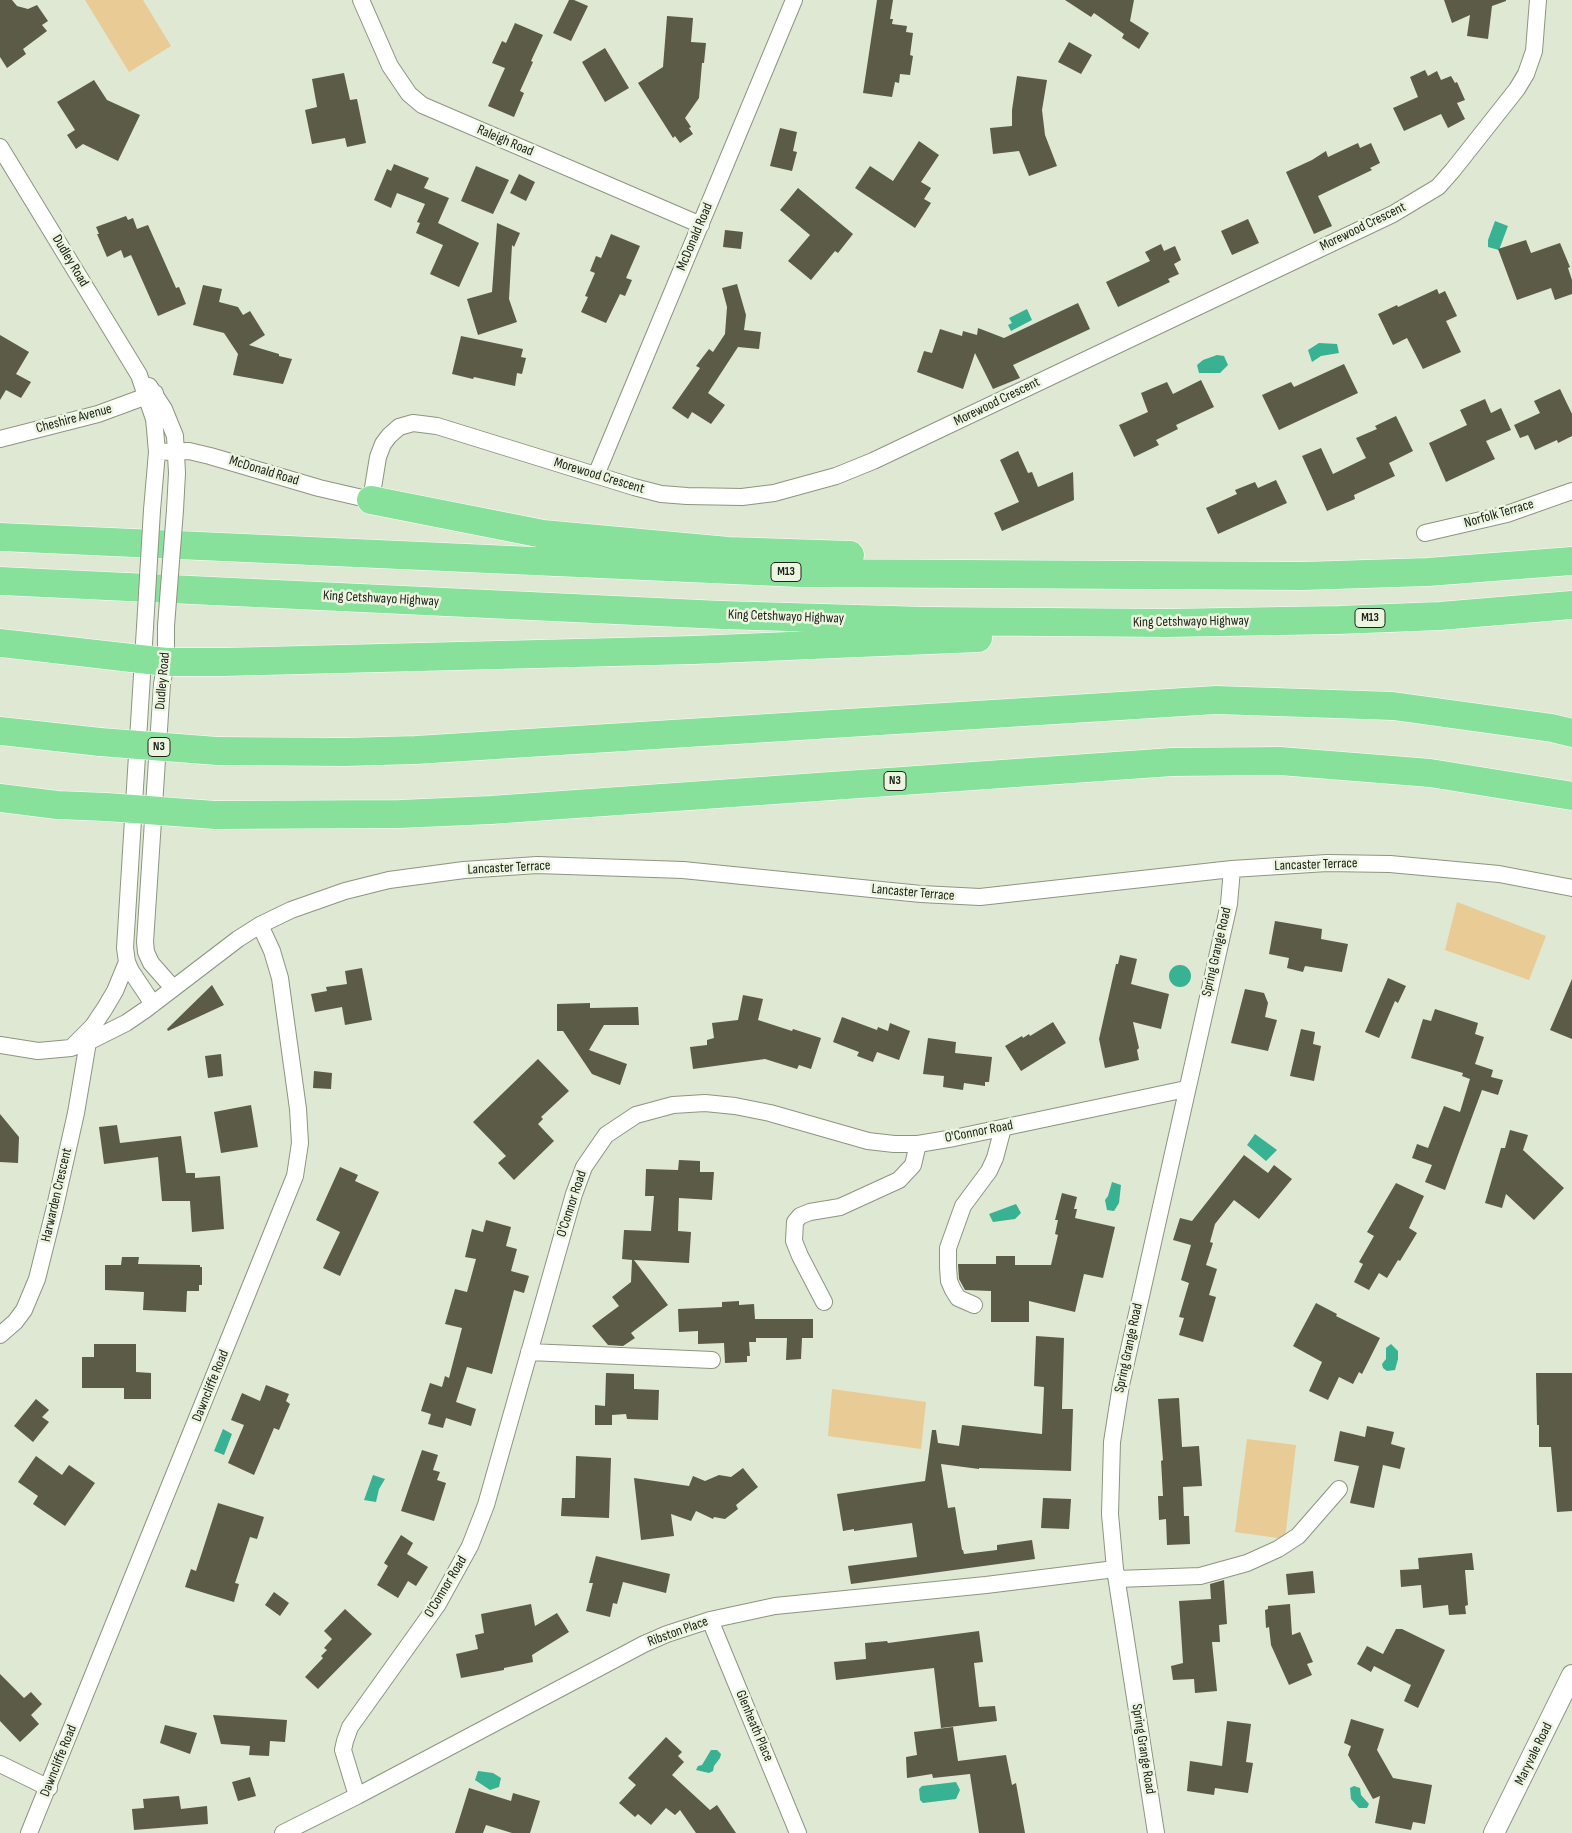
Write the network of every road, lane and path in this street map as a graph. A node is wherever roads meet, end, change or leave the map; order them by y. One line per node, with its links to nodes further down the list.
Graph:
1 (361, 0): 5 (street, Raleigh Road)
2 (794, 0): 5 (street, McDonald Road)
3 (1538, 0): 10 (street, Morewood Crescent)
4 (0, 147): 6 (street, Dudley Road)
5 (701, 225): 10 (street, McDonald Road)
6 (151, 395): 7 (street, Cheshire Avenue); 8 (street, Dudley Road); 9 (street, Dudley Road)
7 (0, 439)
8 (177, 451): 9 (street, McDonald Road); 12 (street, McDonald Road); 21 (street, Dudley Road, bridge)
9 (157, 452): 21 (street, Dudley Road, bridge)
10 (596, 474): 12 (street, Morewood Crescent)
11 (1572, 491): 13 (street, Norfolk Terrace)
12 (370, 500): 16 (highway)
13 (1425, 533)
14 (0, 537): 16 (highway, M13)
15 (1572, 561): 16 (highway, M13)
16 (1428, 572)
17 (0, 581): 19 (highway, King Cetshwayo Highway / M13)
18 (1572, 605): 19 (highway, King Cetshwayo Highway / M13)
19 (1167, 623): 21 (highway)
20 (0, 643): 21 (highway)
21 (154, 660): 29 (street, Dudley Road); 30 (street, Dudley Road)
22 (0, 731): 23 (highway, N3, bridge)
23 (1572, 733)
24 (1572, 796): 25 (highway, N3, bridge)
25 (0, 798)
26 (1232, 869): 27 (street, Lancaster Terrace); 28 (street, Lancaster Terrace); 35 (street, Spring Grange Road)
27 (1572, 888)
28 (260, 925): 30 (street); 48 (street, Dawncliffe Road)
29 (127, 962): 31 (street, Dudley Road); 34 (street, Dudley Road)
30 (173, 988): 31 (street)
31 (154, 1004): 32 (street)
32 (88, 1042): 34 (street); 40 (street, Harwarden Crescent)
33 (0, 1045): 34 (street)
34 (71, 1048)
35 (1186, 1089): 36 (street, O'Connor Road); 44 (street, Spring Grange Road)
36 (1003, 1128): 37 (street, O'Connor Road); 39 (street)
37 (918, 1144): 38 (street); 41 (street, O'Connor Road)
38 (824, 1302)
39 (974, 1305)
40 (0, 1335)
41 (529, 1352): 42 (street); 49 (street, O'Connor Road)
42 (712, 1360)
43 (1339, 1489): 44 (street, Ribston Place)
44 (1116, 1574): 45 (street, Ribston Place); 54 (street, Spring Grange Road)
45 (710, 1620): 49 (street, Ribston Place); 53 (street, Glenheath Place)
46 (1572, 1676): 55 (street, Maryvale Road)
47 (0, 1764): 48 (street)
48 (48, 1788): 51 (street, Dawncliffe Road)
49 (357, 1796): 50 (street, Ribston Place)
50 (301, 1829): 52 (street, Ribston Place)
51 (29, 1833)
52 (283, 1833)
53 (798, 1833)
54 (1156, 1833)
55 (1494, 1833)

